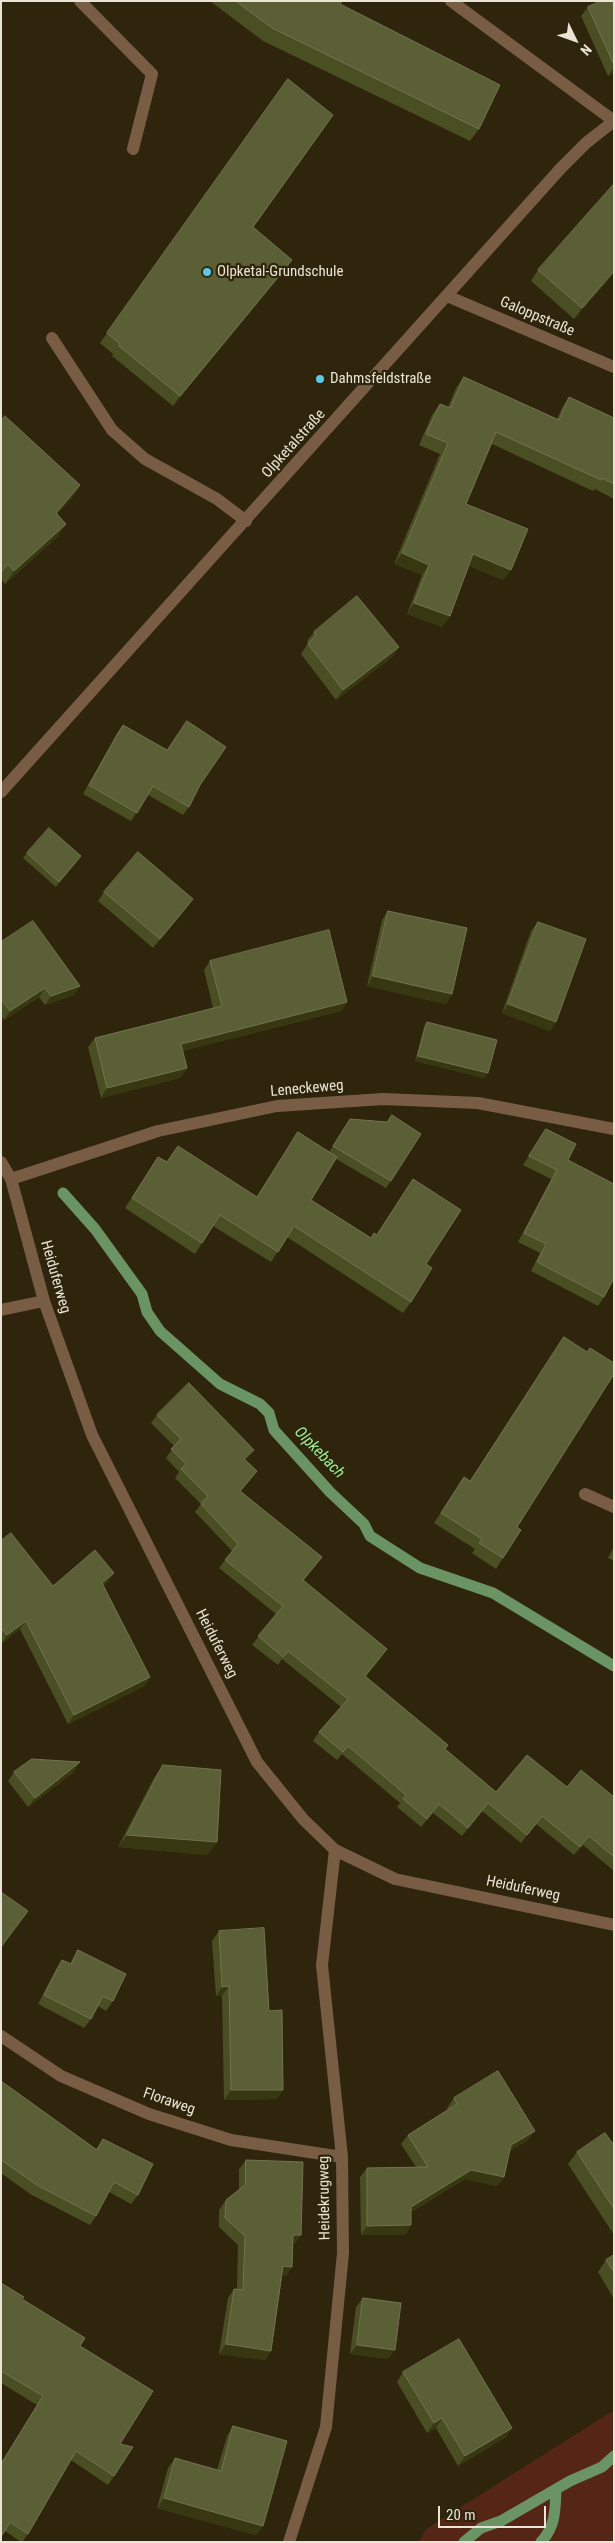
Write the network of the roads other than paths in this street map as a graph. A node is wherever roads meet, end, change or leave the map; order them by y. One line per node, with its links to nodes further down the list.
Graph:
1 (80, 1): 4 (street)
2 (451, 1): 3 (street)
3 (614, 121): 5 (street, Olpketalstraße)
4 (132, 149)
5 (447, 296): 7 (street, Galoppstraße); 8 (street, Olpketalstraße)
6 (52, 338): 8 (street)
7 (614, 368)
8 (246, 521): 9 (street, Olpketalstraße)
9 (1, 792)
10 (614, 1129): 12 (street, Leneckeweg)
11 (1, 1162): 12 (street, Heiduferweg)
12 (11, 1179): 13 (street, Heiduferweg)
13 (44, 1301): 14 (street); 17 (street, Heiduferweg)
14 (1, 1310)
15 (585, 1494): 16 (street)
16 (614, 1506)
17 (335, 1850): 18 (street, Heiduferweg); 20 (street, Heidekrugweg)
18 (614, 1925)
19 (1, 2036): 20 (street, Floraweg)
20 (342, 2157): 21 (street, Heidekrugweg)
21 (289, 2542)

